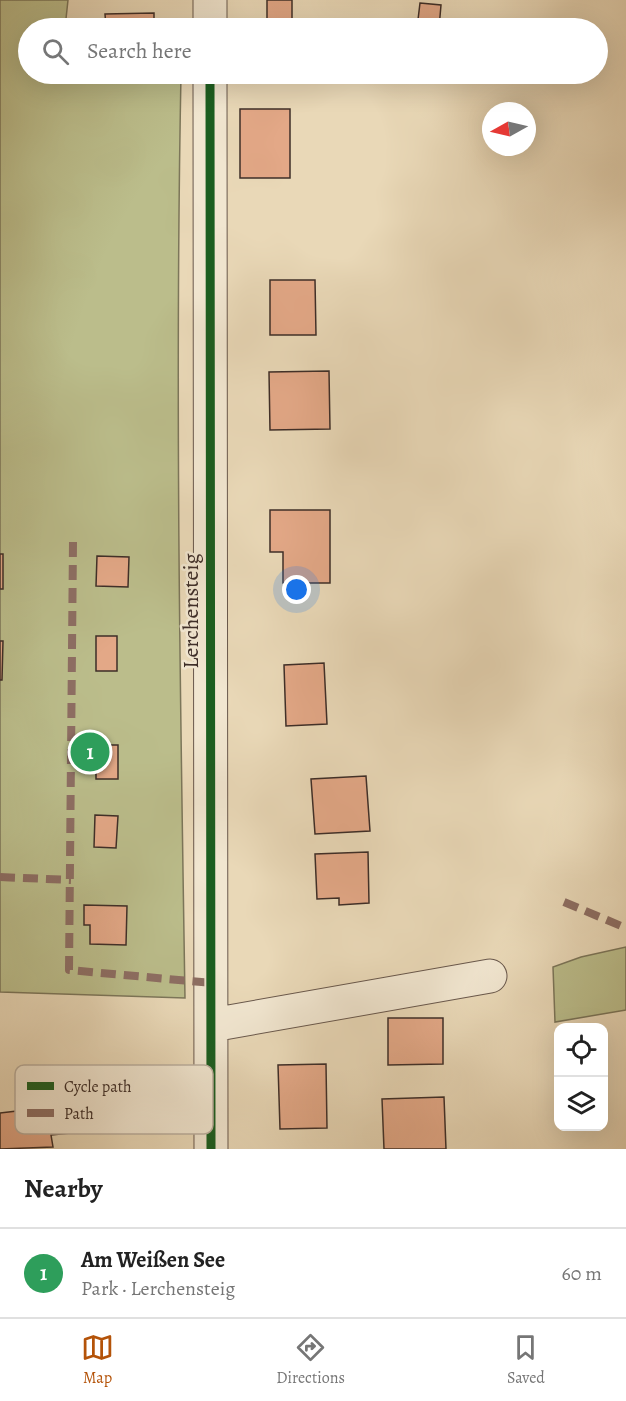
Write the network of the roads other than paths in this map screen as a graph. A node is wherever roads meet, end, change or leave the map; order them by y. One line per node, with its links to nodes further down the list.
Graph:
1 (210, 0): 2 (street)
2 (210, 18)
3 (210, 84): 5 (street, Lerchensteig)
4 (490, 976): 5 (street)
5 (212, 1025): 6 (street, Lerchensteig)
6 (212, 1065)
7 (211, 1134): 8 (street, Lerchensteig)
8 (211, 1149)

